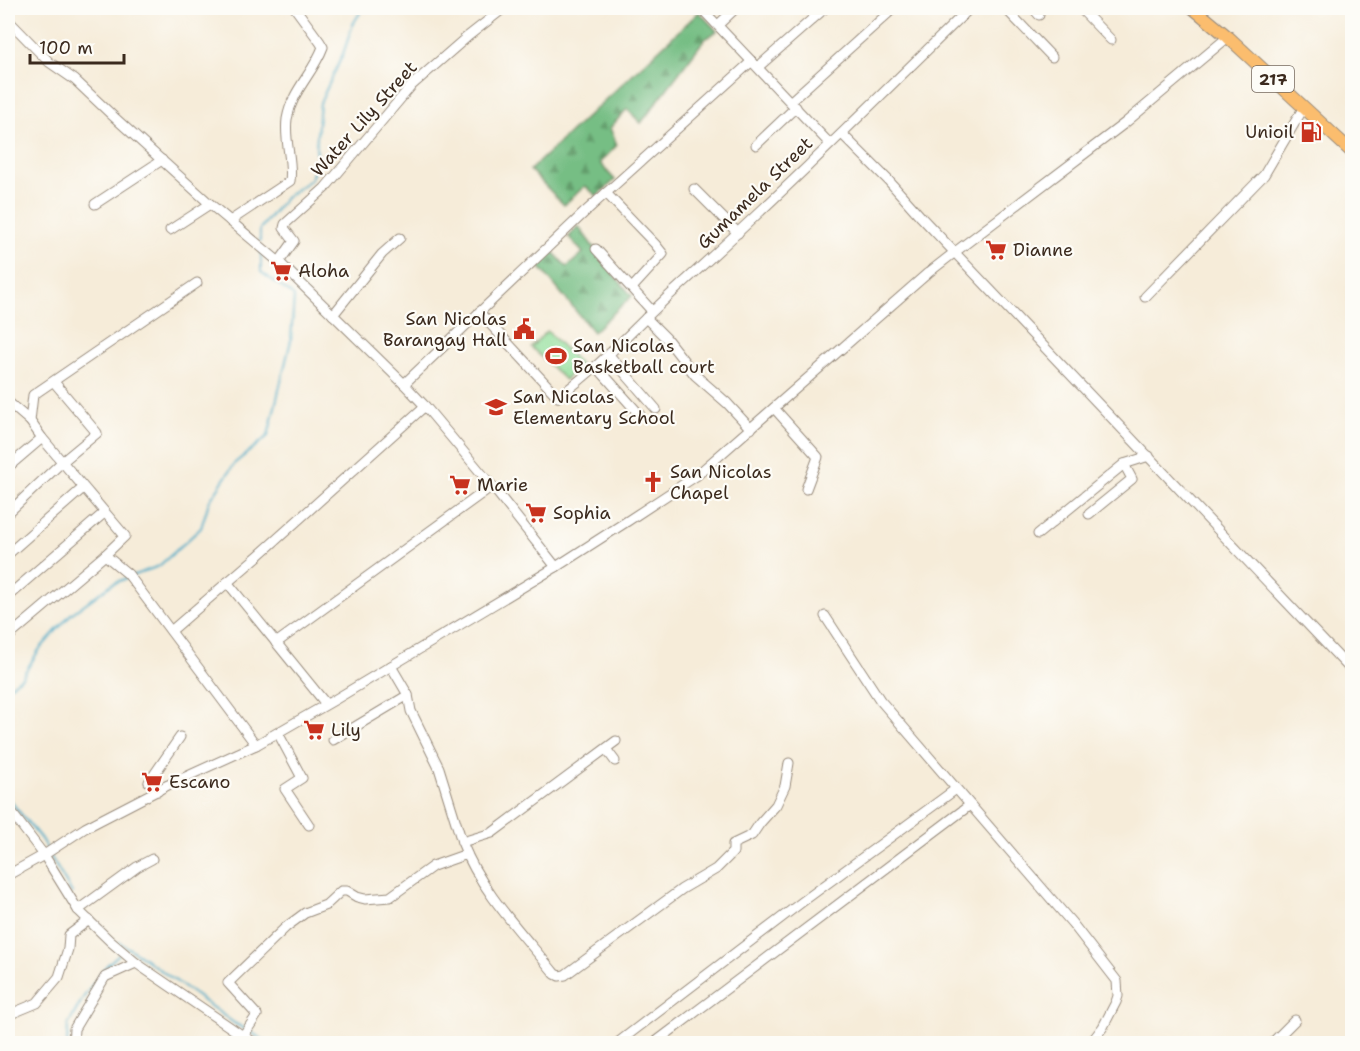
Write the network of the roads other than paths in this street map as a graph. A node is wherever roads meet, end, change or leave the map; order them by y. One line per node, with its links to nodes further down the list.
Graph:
1 (295, 8): 28 (street)
2 (504, 8): 34 (street, Water Lily Street)
3 (701, 8): 12 (street)
4 (736, 8): 12 (street)
5 (825, 8): 16 (street)
6 (894, 8): 17 (street)
7 (970, 8): 19 (street, Gumamela Street)
8 (1005, 8): 15 (street)
9 (1080, 8): 14 (street)
10 (1193, 8): 13 (main road, 217)
11 (8, 20): 23 (street)
12 (718, 25): 16 (street)
13 (1228, 37): 18 (main road, 217); 33 (street)
14 (1111, 40)
15 (1052, 57)
16 (755, 64): 17 (street); 25 (street)
17 (794, 104): 20 (street); 21 (street)
18 (1304, 107): 22 (main road, 217); 37 (street)
19 (842, 134): 20 (street, Gumamela Street); 33 (street)
20 (830, 144): 30 (street, Gumamela Street)
21 (756, 145)
22 (1353, 152)
23 (162, 160): 26 (street); 27 (street)
24 (694, 189): 30 (street)
25 (606, 193): 36 (street); 38 (street)
26 (95, 204)
27 (210, 204): 28 (street); 29 (street)
28 (230, 221): 34 (street)
29 (170, 230)
30 (738, 233): 40 (street, Gumamela Street)
31 (400, 238): 39 (street)
32 (596, 249): 36 (street)
33 (955, 252): 47 (street); 53 (street)
34 (279, 262): 39 (street)
35 (196, 283): 43 (street)
36 (632, 288): 40 (street)
37 (1145, 297)
38 (479, 312): 42 (street, Gumamela Street); 44 (street)
39 (333, 315): 44 (street)
40 (649, 315): 41 (street, Gumamela Street); 51 (street)
41 (609, 355): 42 (street, Gumamela Street); 48 (street)
42 (596, 366): 49 (street)
43 (54, 382): 50 (street); 54 (street)
44 (404, 384): 46 (street)
45 (8, 402): 50 (street)
46 (425, 406): 57 (street); 69 (street)
47 (774, 408): 51 (street); 59 (street)
48 (656, 409)
49 (640, 415)
50 (30, 421): 52 (street)
51 (751, 429): 67 (street)
52 (42, 438): 54 (street); 56 (street)
53 (1149, 456): 55 (street); 76 (street)
54 (62, 462): 58 (street); 60 (street)
55 (1124, 464): 62 (street); 63 (street)
56 (8, 467)
57 (492, 486): 67 (street); 74 (street)
58 (83, 488): 61 (street); 65 (street)
59 (807, 489)
60 (8, 513)
61 (104, 513): 64 (street); 70 (street)
62 (1089, 514)
63 (1038, 534)
64 (113, 548): 66 (street); 68 (street)
65 (8, 554)
66 (105, 555): 68 (street); 73 (street)
67 (556, 567): 75 (street)
68 (128, 574): 72 (street)
69 (226, 582): 72 (street); 74 (street)
70 (8, 596)
71 (825, 616): 87 (street)
72 (171, 632): 83 (street)
73 (8, 637)
74 (276, 643): 78 (street)
75 (391, 666): 77 (street); 78 (street)
76 (1353, 671)
77 (408, 695): 81 (street); 92 (street)
78 (326, 704): 79 (street)
79 (278, 733): 83 (street); 91 (street)
80 (180, 737): 88 (street)
81 (333, 740)
82 (616, 741): 84 (street)
83 (256, 745): 88 (street)
84 (606, 749): 85 (street); 92 (street)
85 (615, 761)
86 (789, 763): 93 (street)
87 (956, 789): 89 (street); 105 (street)
88 (158, 791): 94 (street)
89 (970, 805): 106 (street); 107 (street)
90 (8, 808): 94 (street)
91 (309, 825)
92 (462, 842): 93 (street)
93 (466, 854): 102 (street)
94 (44, 855): 96 (street); 97 (street)
95 (152, 859): 97 (street)
96 (8, 875)
97 (78, 910): 98 (street)
98 (89, 920): 99 (street); 100 (street)
99 (136, 963): 102 (street); 103 (street)
100 (8, 1015)
101 (1295, 1020): 108 (street)
102 (243, 1036): 104 (street)
103 (73, 1044)
104 (257, 1044)
105 (616, 1044)
106 (653, 1044)
107 (1090, 1044)
108 (1273, 1044)

